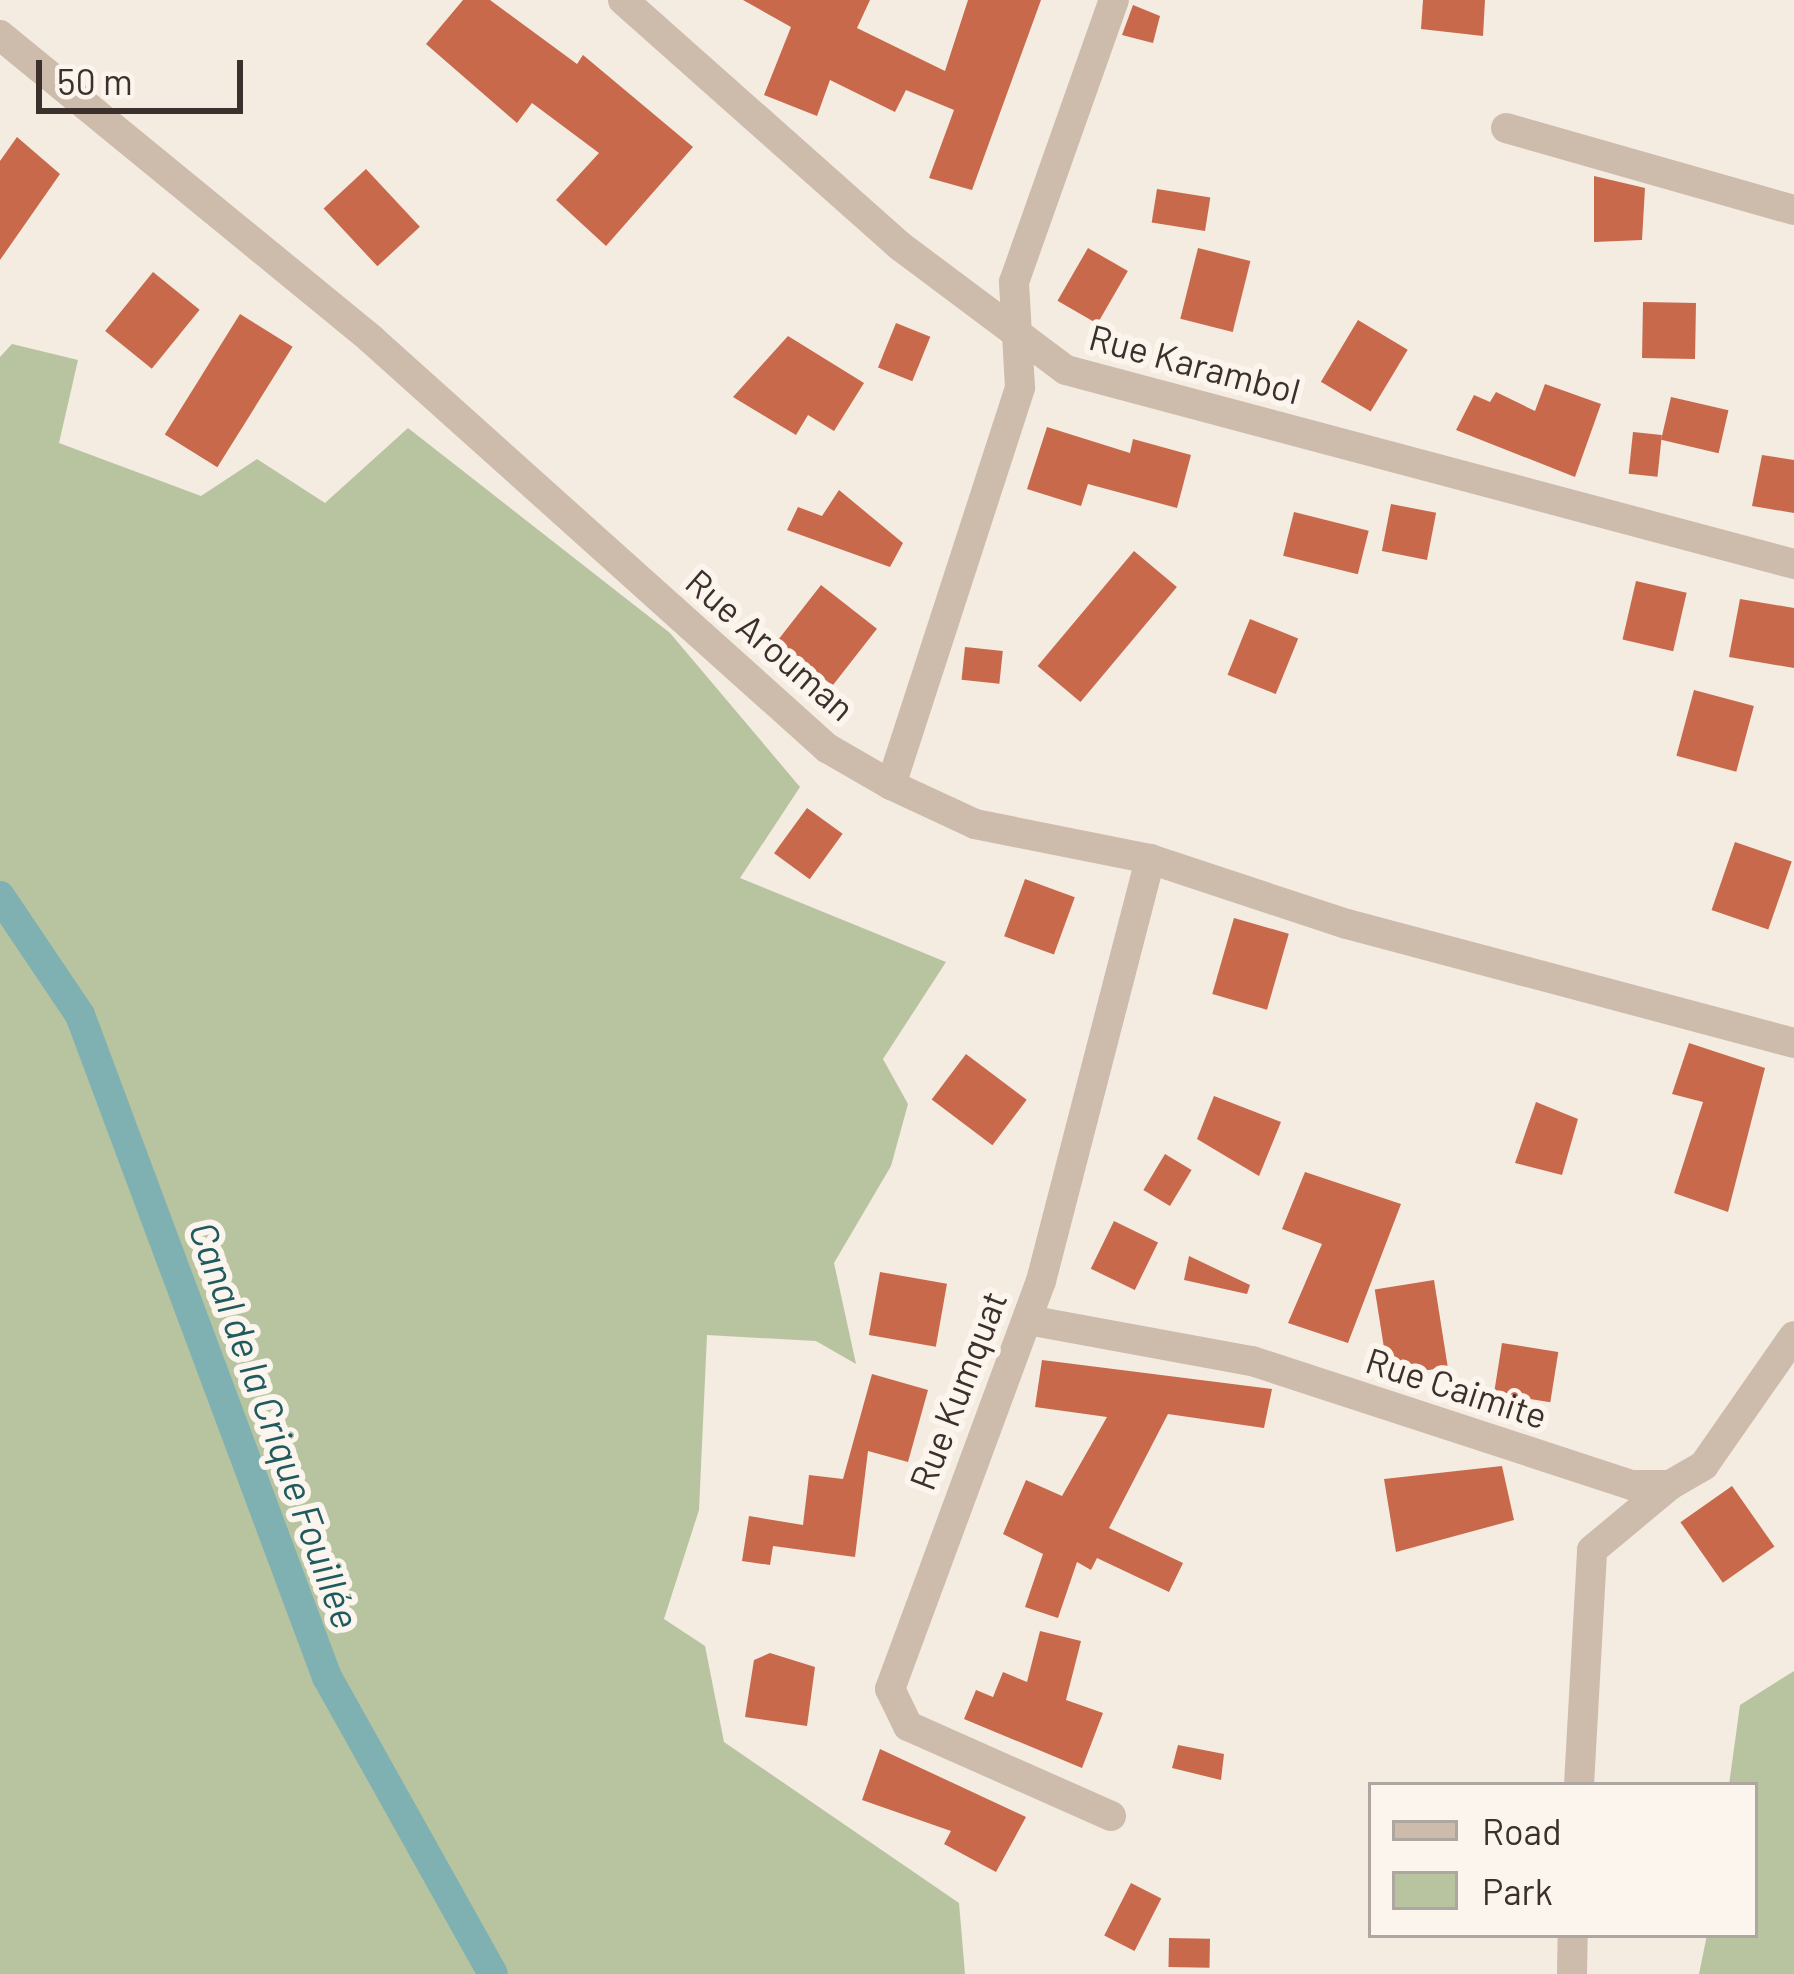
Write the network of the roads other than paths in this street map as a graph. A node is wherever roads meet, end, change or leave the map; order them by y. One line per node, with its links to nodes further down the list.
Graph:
1 (623, 0): 6 (street, Rue Karambol)
2 (1114, 0): 6 (street)
3 (0, 35): 8 (street, Rue Arouman)
4 (1506, 128): 5 (street)
5 (1794, 210)
6 (1023, 345): 7 (street, Rue Karambol); 8 (street)
7 (1794, 564)
8 (892, 785): 9 (street, Rue Arouman)
9 (1150, 859): 10 (street, Rue Arouman); 11 (street, Rue Kumquat)
10 (1794, 1043)
11 (1028, 1320): 13 (street, Rue Caimite); 15 (street, Rue Kumquat)
12 (1794, 1336): 13 (street)
13 (1670, 1485): 14 (street)
14 (1579, 1782)
15 (1111, 1816)
16 (1574, 1938): 17 (street)
17 (1572, 1974)

